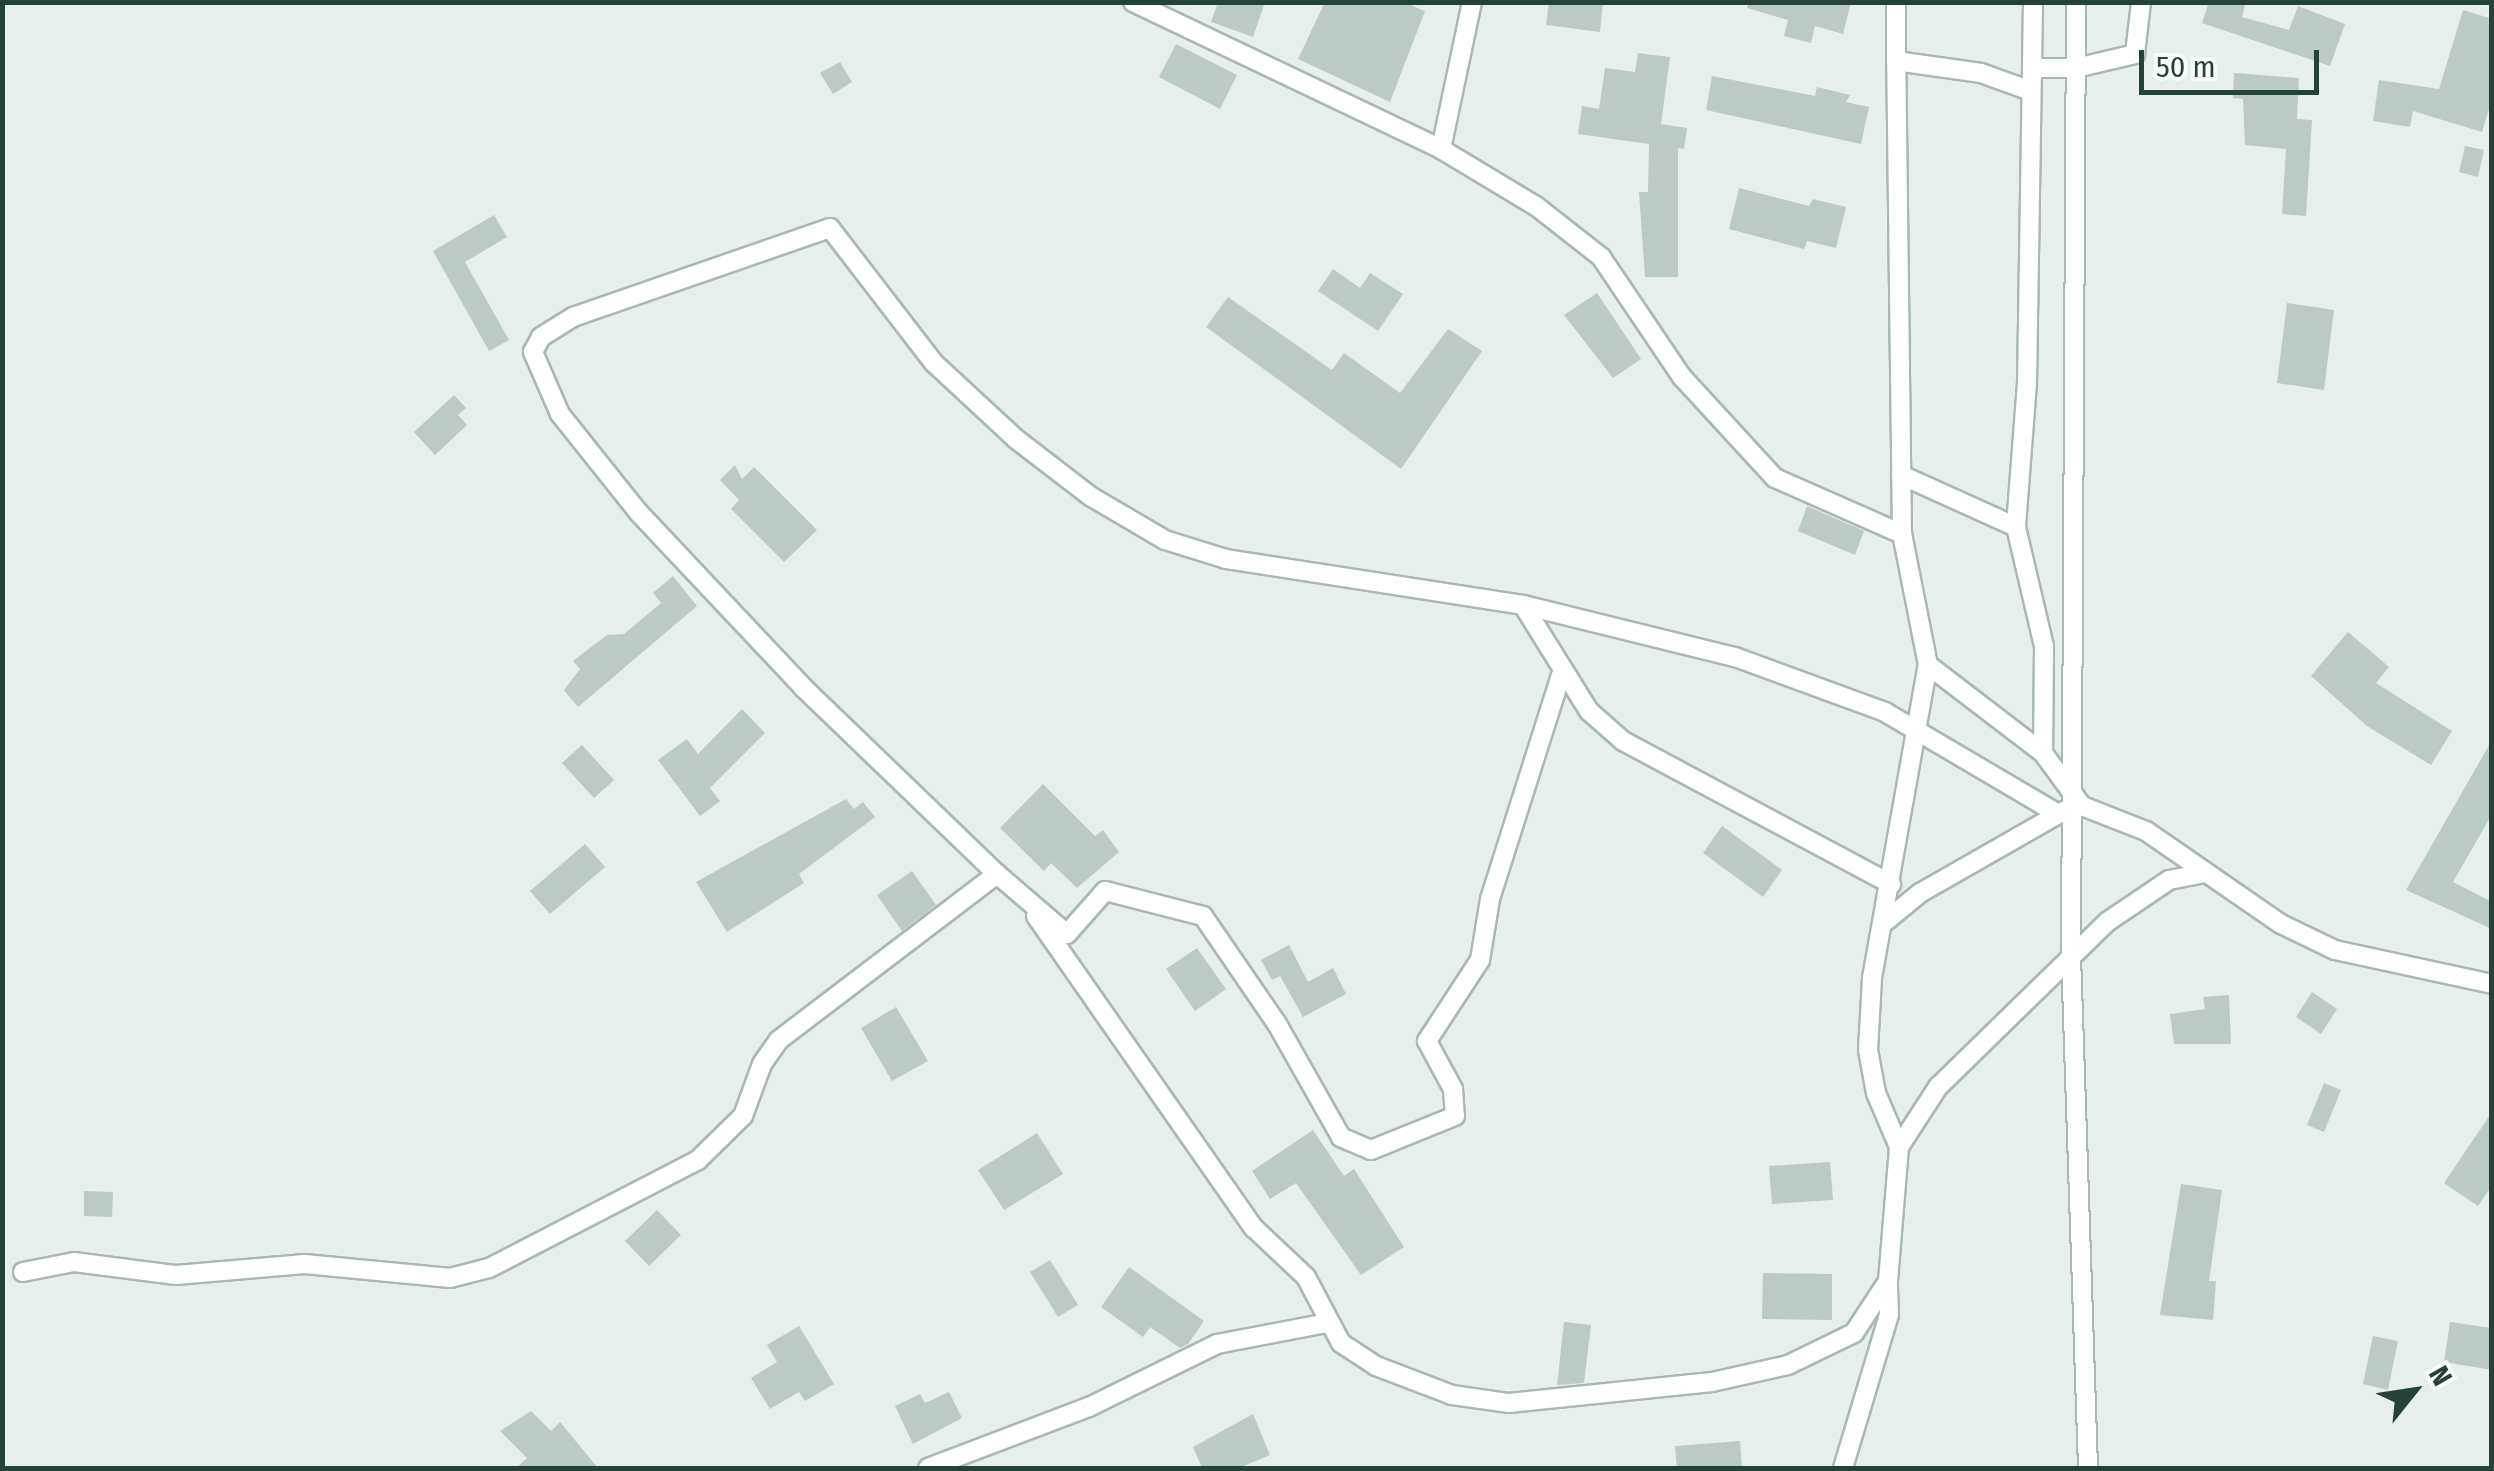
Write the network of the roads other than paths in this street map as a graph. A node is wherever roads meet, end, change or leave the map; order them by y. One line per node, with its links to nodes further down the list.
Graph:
1 (1133, 2): 11 (street)
2 (1472, 2): 11 (street)
3 (1896, 2): 7 (street)
4 (2033, 2): 8 (street)
5 (2076, 2): 9 (street)
6 (2141, 2): 9 (street)
7 (1896, 61): 10 (street); 12 (street)
8 (2032, 68): 9 (street); 10 (street)
9 (2076, 68): 20 (street)
10 (2032, 91): 13 (street)
11 (1441, 148): 14 (street)
12 (1902, 475): 13 (street); 14 (street)
13 (2016, 528): 19 (street)
14 (1902, 534): 16 (street)
15 (1523, 605): 17 (street); 18 (street); 22 (street)
16 (1928, 665): 18 (street); 19 (street)
17 (1562, 672): 22 (street); 23 (street)
18 (1914, 728): 20 (street); 23 (street)
19 (2042, 754): 20 (street)
20 (2068, 806): 21 (street); 24 (street); 25 (street)
21 (2205, 872): 25 (street); 26 (street)
22 (1005, 878): 28 (street); 30 (street)
23 (1891, 884): 24 (street)
24 (1886, 921): 27 (street)
25 (2071, 955): 27 (street); 33 (street)
26 (2492, 984)
27 (1899, 1146): 29 (street)
28 (23, 1272)
29 (1888, 1281): 30 (street); 32 (street)
30 (1327, 1323): 31 (street)
31 (928, 1468)
32 (1843, 1468)
33 (2088, 1468)

